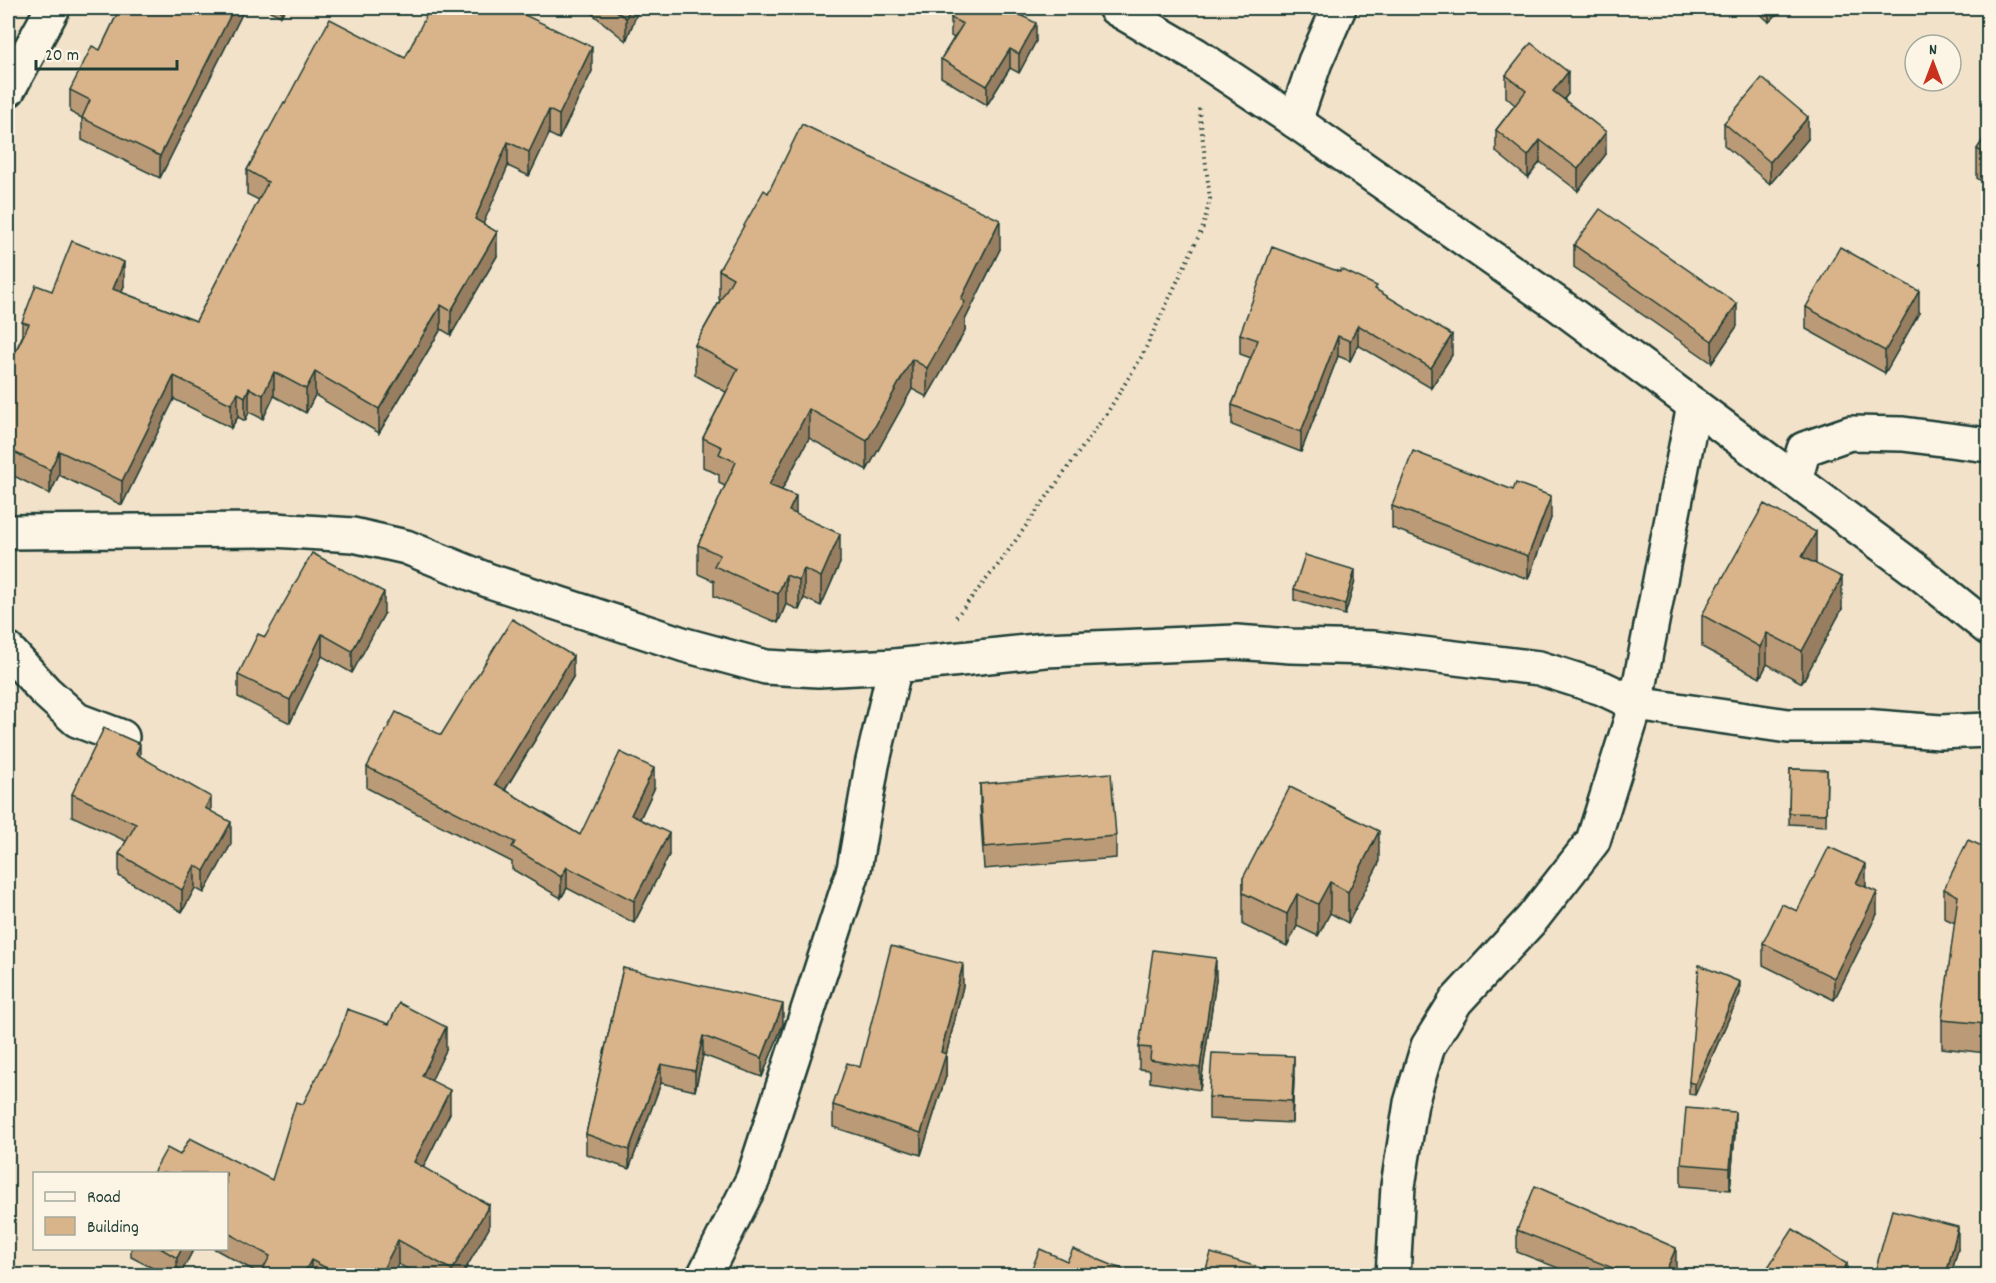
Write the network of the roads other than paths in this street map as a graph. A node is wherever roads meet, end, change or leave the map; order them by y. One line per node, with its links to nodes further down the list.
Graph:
1 (53, 8): 4 (street)
2 (1115, 8): 5 (street)
3 (1339, 8): 5 (street)
4 (8, 90)
5 (1295, 121): 6 (street)
6 (1694, 405): 8 (street); 13 (street)
7 (1989, 445): 8 (street)
8 (1795, 480): 10 (street)
9 (8, 532): 12 (street)
10 (1989, 628)
11 (8, 650): 15 (street)
12 (906, 665): 13 (street); 16 (street)
13 (1636, 704): 14 (street); 17 (street)
14 (1989, 730)
15 (122, 737)
16 (704, 1275)
17 (1392, 1275)

